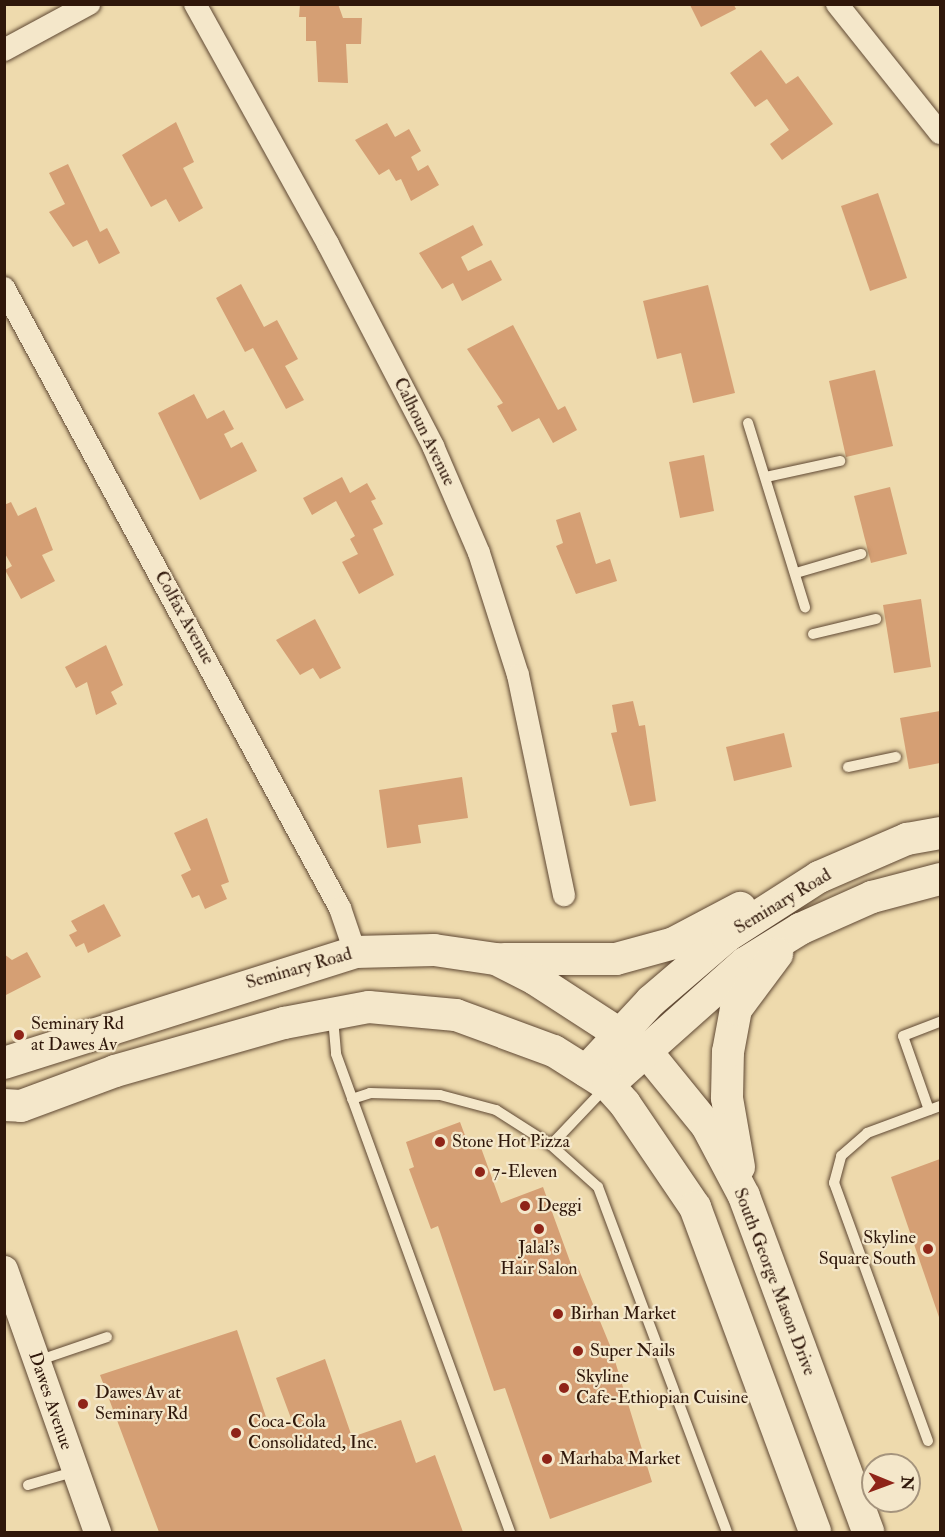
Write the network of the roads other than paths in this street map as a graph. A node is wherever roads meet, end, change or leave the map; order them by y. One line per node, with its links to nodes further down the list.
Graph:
1 (89, 4): 4 (street)
2 (195, 4): 20 (street, Calhoun Avenue)
3 (837, 4): 5 (street)
4 (4, 50)
5 (940, 133)
6 (4, 288): 22 (street, Colfax Avenue)
7 (748, 423): 9 (lane)
8 (840, 461): 9 (lane)
9 (766, 477): 11 (lane)
10 (861, 554): 11 (lane)
11 (796, 573): 12 (lane)
12 (805, 607)
13 (876, 619): 14 (lane)
14 (813, 634)
15 (896, 757): 16 (lane)
16 (848, 767)
17 (940, 832): 18 (main road, Seminary Road)
18 (819, 877): 23 (main road); 26 (main road, Seminary Road)
19 (940, 879): 21 (main road, Seminary Road)
20 (564, 895)
21 (800, 929): 27 (main road, Seminary Road); 35 (main road)
22 (355, 952): 23 (main road, Seminary Road); 28 (main road, Seminary Road)
23 (496, 959): 26 (main road, Seminary Road)
24 (332, 1011): 29 (main road); 30 (lane); 31 (main road)
25 (940, 1022): 33 (lane)
26 (621, 1033): 27 (main road, Seminary Road); 29 (main road, Seminary Road)
27 (646, 1051): 29 (main road, Seminary Road); 35 (main road, South George Mason Drive)
28 (4, 1063)
29 (597, 1078): 34 (lane); 45 (main road)
30 (352, 1099): 34 (lane); 43 (lane)
31 (4, 1105)
32 (940, 1106): 33 (lane)
33 (929, 1110): 39 (lane)
34 (551, 1145): 44 (lane)
35 (744, 1196): 46 (main road, South George Mason Drive)
36 (4, 1269): 38 (street, Dawes Avenue)
37 (107, 1336): 38 (lane)
38 (37, 1361): 40 (street, Dawes Avenue)
39 (928, 1442)
40 (74, 1472): 41 (lane); 42 (street, Dawes Avenue)
41 (28, 1485)
42 (97, 1533)
43 (510, 1533)
44 (727, 1533)
45 (815, 1533)
46 (868, 1533)

